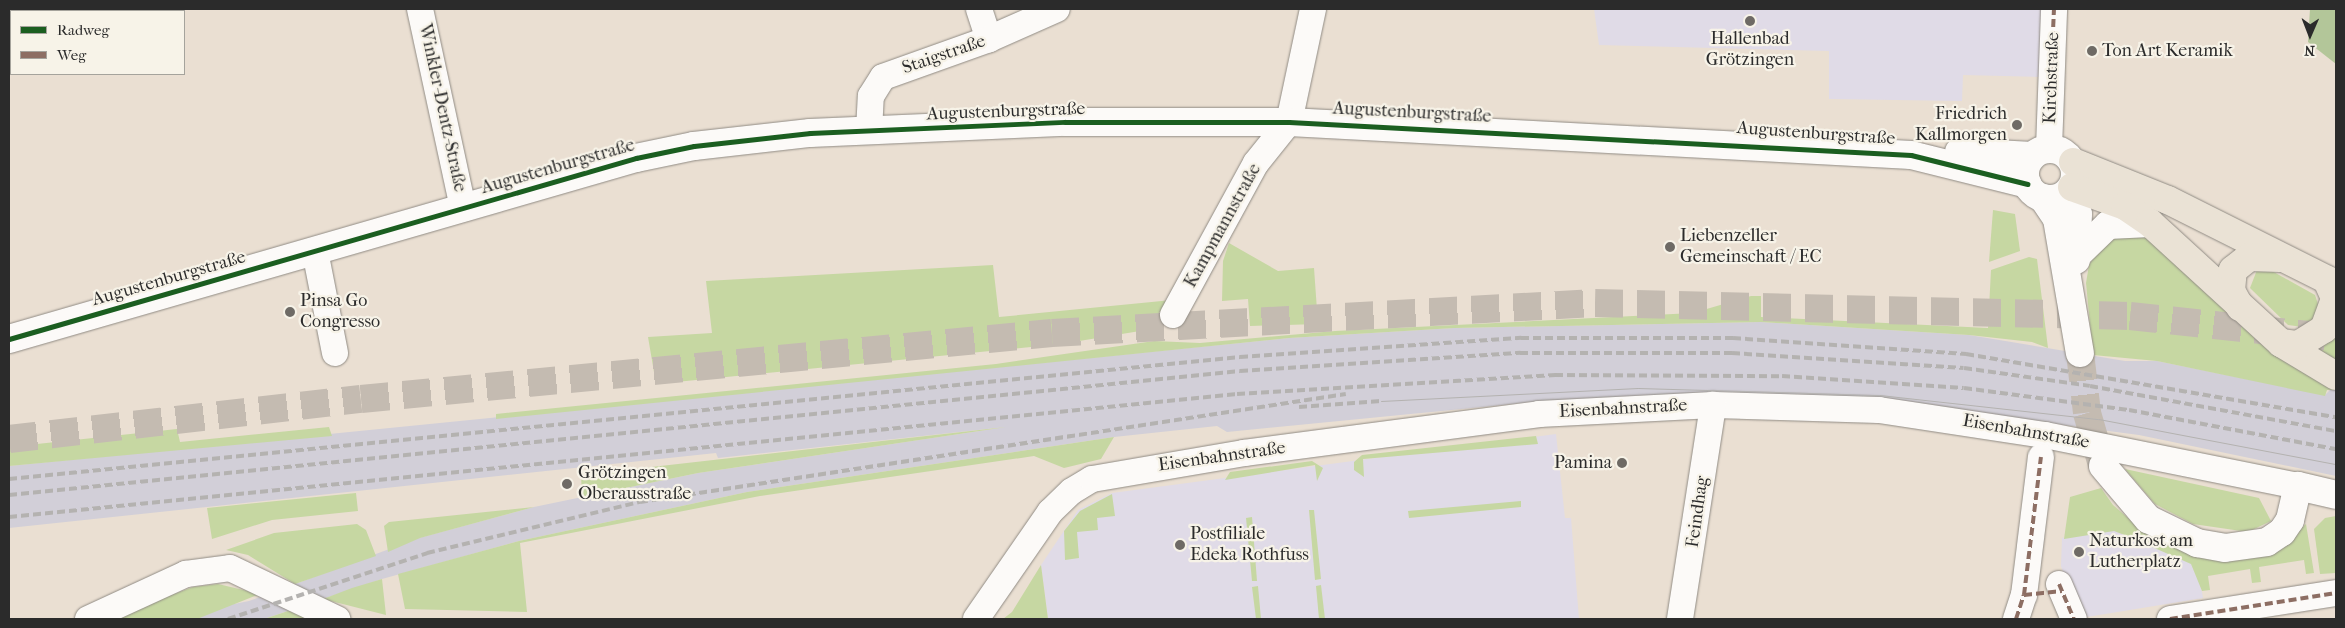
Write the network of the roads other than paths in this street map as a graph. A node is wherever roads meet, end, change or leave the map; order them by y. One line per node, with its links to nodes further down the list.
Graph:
1 (420, 9): 13 (street, Winkler-Dentz-Straße)
2 (979, 9): 6 (street)
3 (1057, 9): 6 (street, Staigstraße)
4 (1313, 9): 7 (street, Kampmannstraße)
5 (2054, 9): 9 (street, Kirchstraße)
6 (990, 39): 8 (street, Staigstraße)
7 (1289, 122): 8 (street, Augustenburgstraße); 10 (street, Augustenburgstraße); 21 (street, Kampmannstraße)
8 (869, 131): 13 (street, Augustenburgstraße)
9 (2041, 152): 10 (street, Augustenburgstraße); 11 (street, Augustenburgstraße); 12 (street)
10 (1911, 155): 12 (street, Augustenburgstraße)
11 (2072, 180): 12 (street); 14 (highway); 16 (street); 17 (highway)
12 (2035, 191): 19 (street)
13 (463, 208): 15 (street, Augustenburgstraße)
14 (2150, 223): 16 (street); 20 (highway)
15 (315, 251): 22 (street, Augustenburgstraße); 24 (street)
16 (2076, 256): 19 (street)
17 (2284, 258): 18 (highway); 20 (highway)
18 (2332, 282): 23 (highway)
19 (2070, 289): 25 (street)
20 (2240, 309): 23 (highway)
21 (1173, 315)
22 (9, 339)
23 (2281, 343): 26 (highway)
24 (335, 353)
25 (2080, 353)
26 (2336, 376)
27 (1713, 405): 30 (street, Eisenbahnstraße); 36 (street, Eisenbahnstraße); 37 (street, Feindhag)
28 (2041, 457): 33 (street)
29 (2103, 466): 30 (street)
30 (2298, 486): 31 (street, Eisenbahnstraße)
31 (2336, 495)
32 (2336, 593): 39 (street)
33 (2020, 607): 38 (street)
34 (88, 619): 35 (street)
35 (337, 619)
36 (976, 619)
37 (1680, 619)
38 (2074, 619)
39 (2170, 619)

